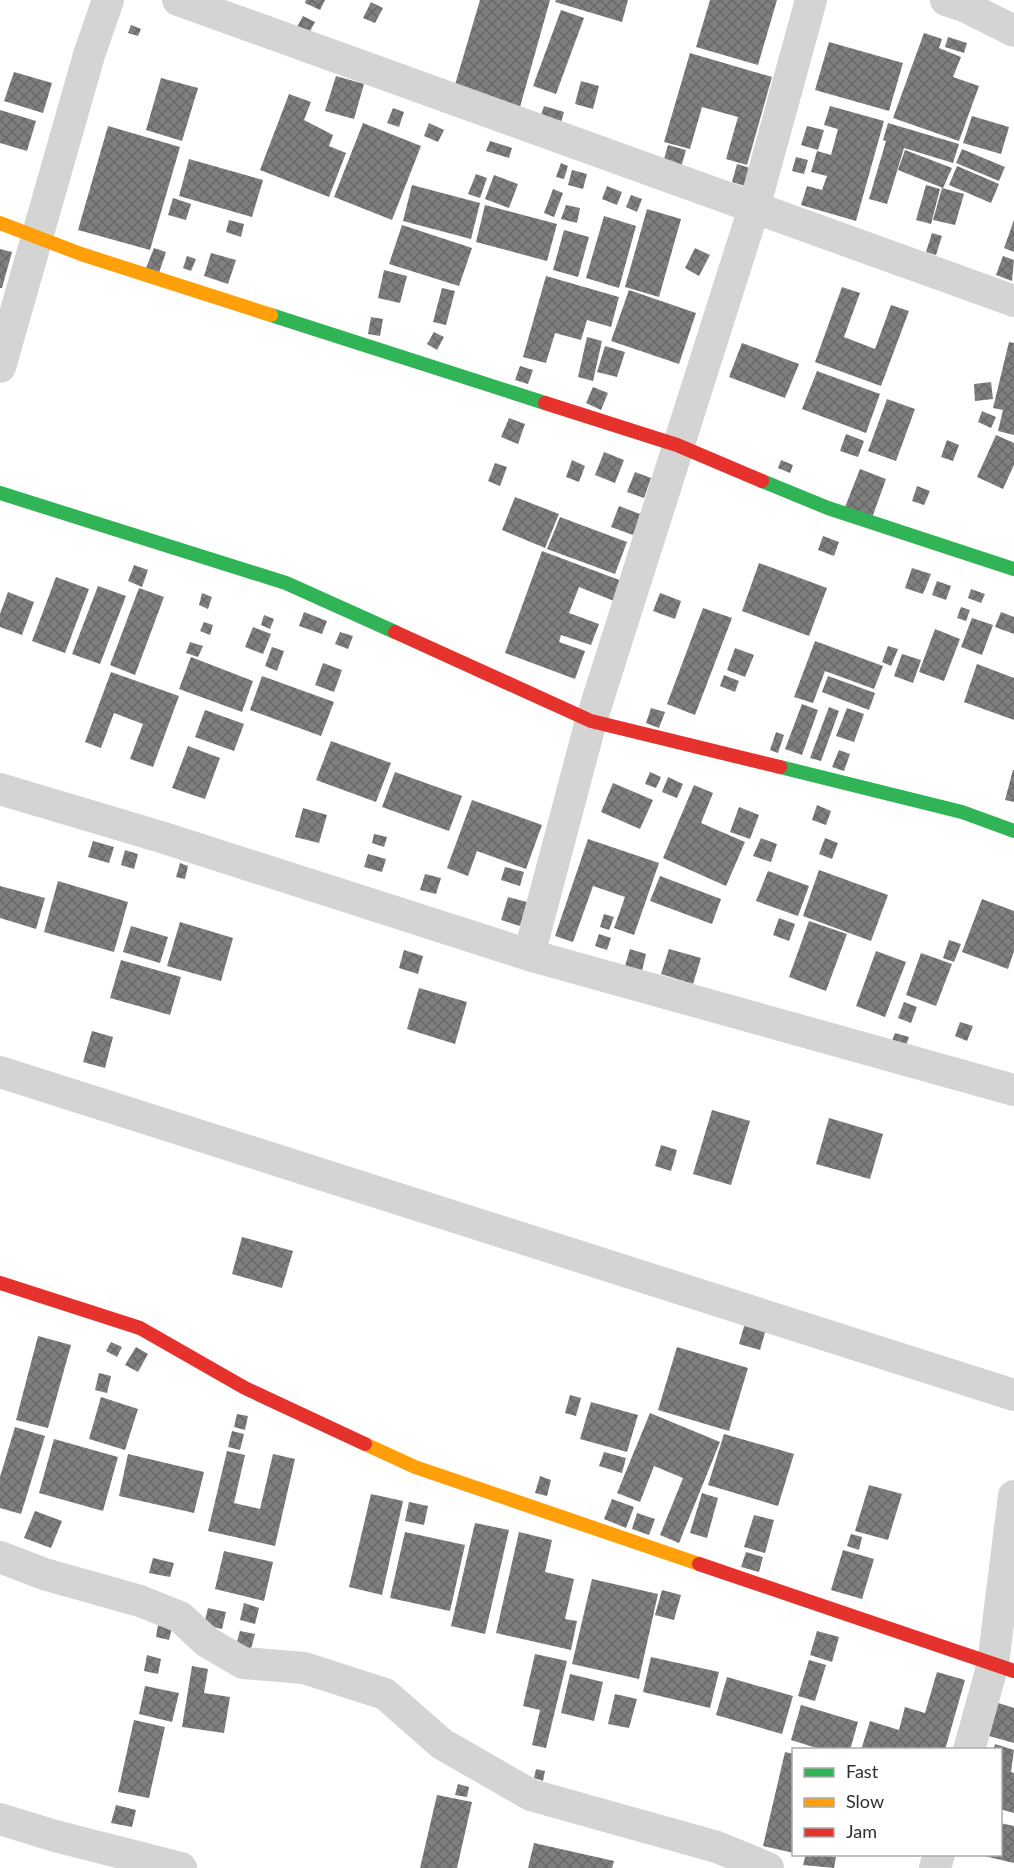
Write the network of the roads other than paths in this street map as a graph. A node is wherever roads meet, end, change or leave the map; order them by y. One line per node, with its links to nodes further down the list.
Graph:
1 (108, 0): 8 (street)
2 (178, 0): 6 (street)
3 (811, 0): 6 (street)
4 (946, 0): 5 (street)
5 (1014, 31)
6 (754, 208): 9 (street); 11 (street)
7 (0, 223): 8 (street)
8 (39, 236): 10 (street); 11 (street)
9 (1014, 301)
10 (0, 367)
11 (677, 445): 13 (street); 14 (street)
12 (0, 493): 14 (street)
13 (1014, 569)
14 (591, 721): 16 (street); 17 (street)
15 (0, 789): 17 (street)
16 (1014, 831)
17 (529, 955): 19 (street)
18 (0, 1072): 21 (street)
19 (1014, 1090)
20 (0, 1283): 24 (street)
21 (1014, 1395)
22 (1014, 1496): 24 (street)
23 (0, 1557): 27 (street)
24 (1004, 1668): 25 (street)
25 (969, 1748)
26 (0, 1819): 28 (street)
27 (717, 1847): 29 (street); 30 (street)
28 (181, 1868)
29 (693, 1868)
30 (768, 1868)

